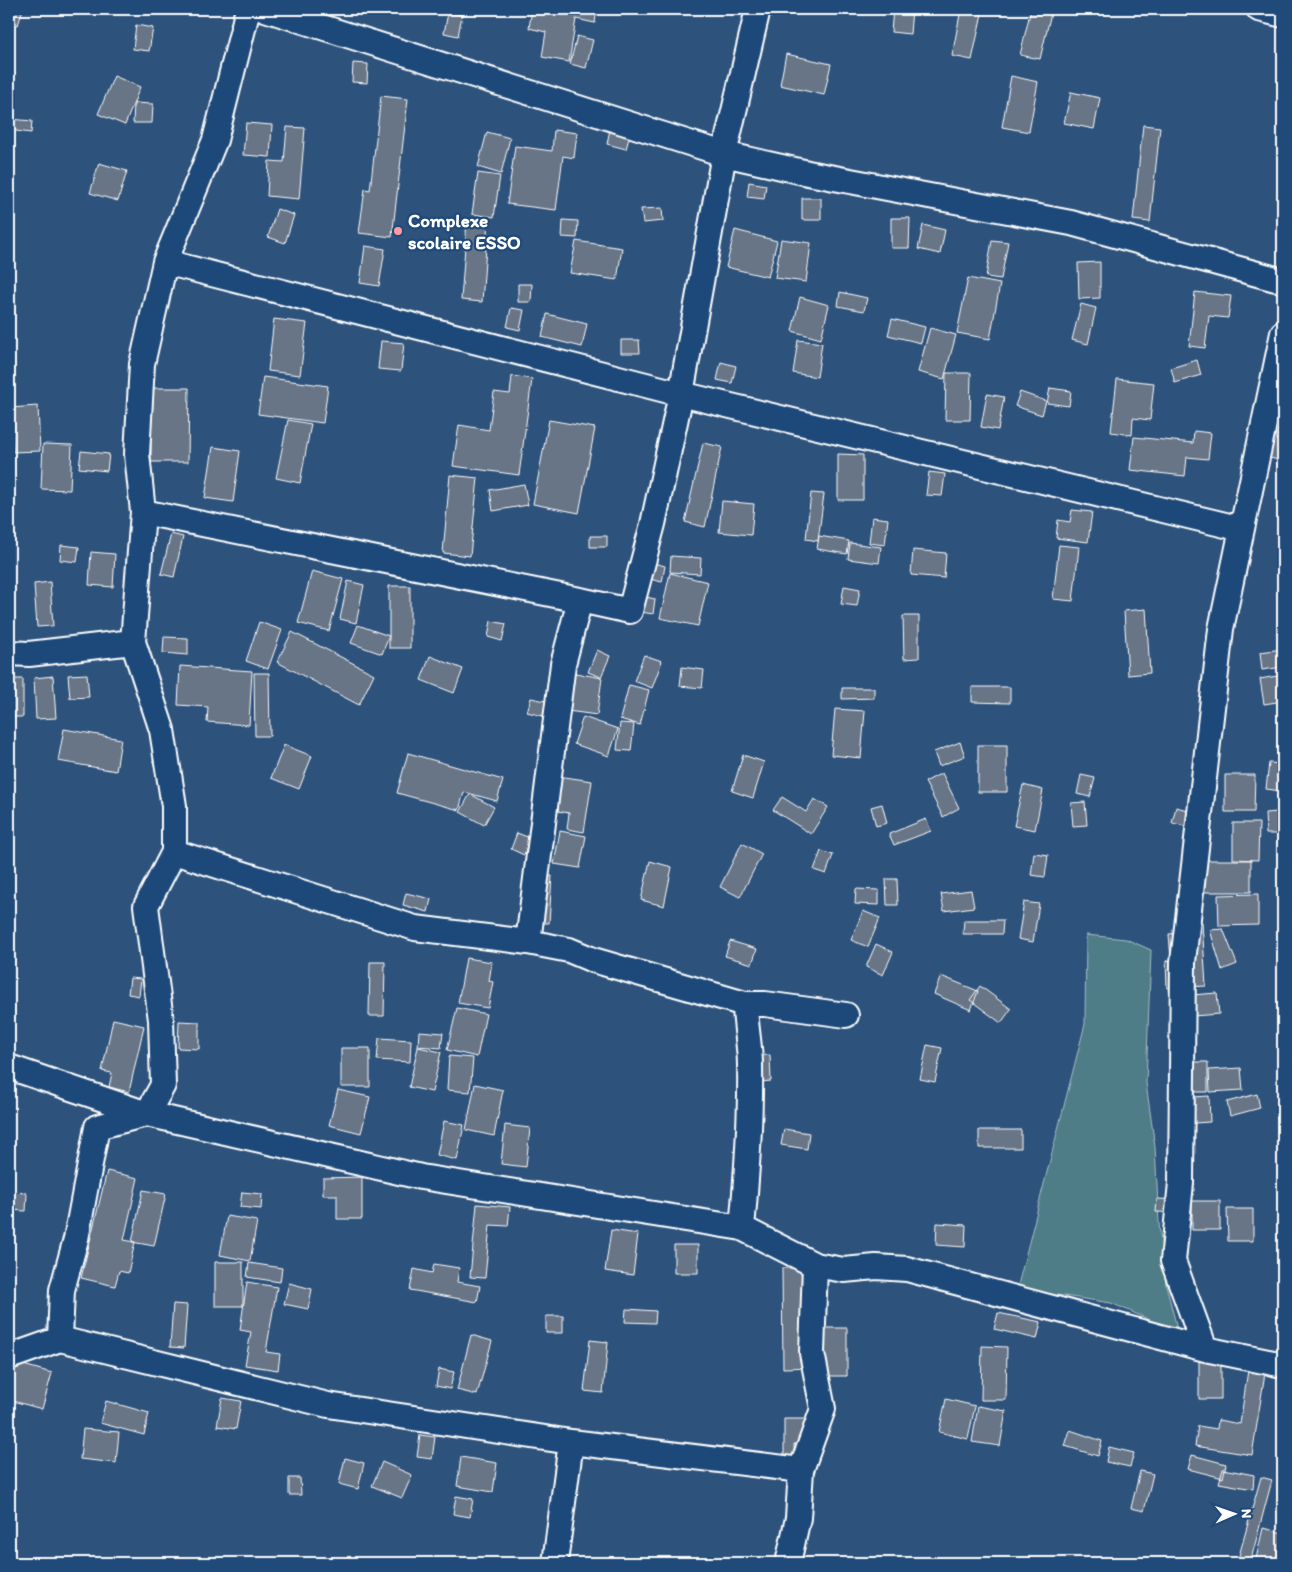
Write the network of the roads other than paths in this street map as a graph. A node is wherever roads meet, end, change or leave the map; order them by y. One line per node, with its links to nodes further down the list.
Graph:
1 (248, 9): 7 (street)
2 (266, 9): 6 (street)
3 (758, 9): 6 (street)
4 (1259, 9): 5 (street)
5 (1283, 15)
6 (724, 154): 8 (street); 10 (street)
7 (165, 262): 10 (street); 11 (street)
8 (1283, 281)
9 (1283, 333): 12 (street)
10 (681, 394): 12 (street); 13 (street)
11 (143, 512): 13 (street); 14 (street)
12 (1242, 529): 25 (street)
13 (580, 600): 17 (street)
14 (133, 642): 15 (street); 16 (street)
15 (9, 653)
16 (174, 852): 17 (street); 21 (street)
17 (528, 942): 18 (street)
18 (745, 1004): 19 (street); 22 (street)
19 (846, 1015)
20 (9, 1067): 21 (street)
21 (147, 1114): 22 (street); 24 (street)
22 (742, 1228): 23 (street)
23 (815, 1265): 25 (street); 29 (street)
24 (60, 1339): 26 (street); 28 (street)
25 (1205, 1349): 27 (street)
26 (9, 1357)
27 (1283, 1365)
28 (571, 1442): 29 (street); 30 (street)
29 (801, 1470): 31 (street)
30 (555, 1563)
31 (788, 1563)

